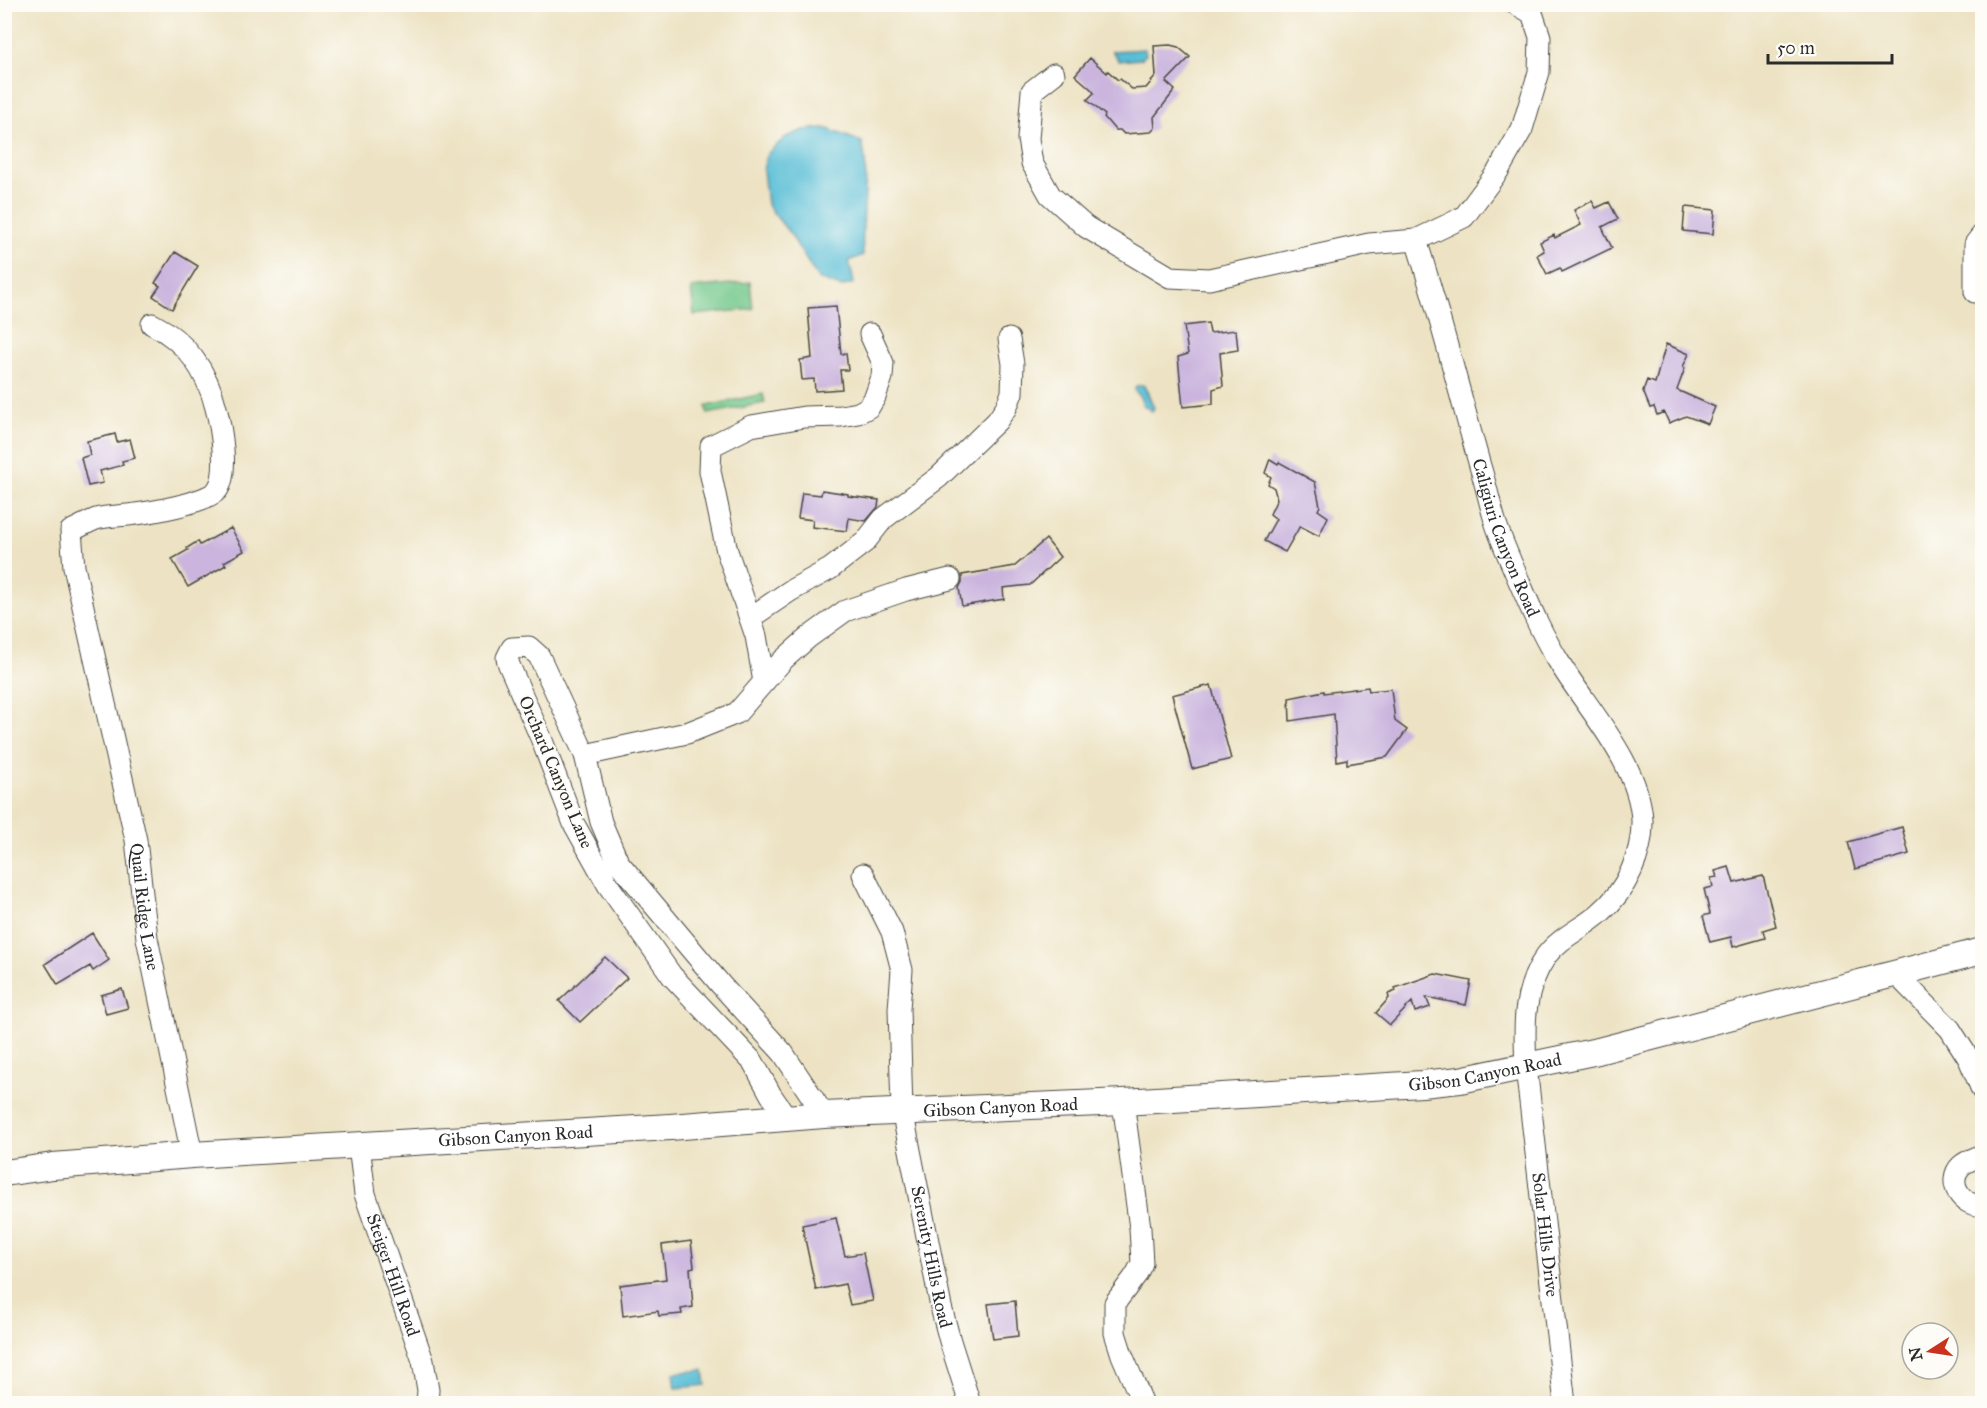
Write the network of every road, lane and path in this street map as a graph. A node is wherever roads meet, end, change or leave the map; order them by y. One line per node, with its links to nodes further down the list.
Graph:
1 (1516, 4): 4 (street)
2 (1054, 74): 4 (street)
3 (1983, 235): 5 (street)
4 (1416, 240): 16 (street, Caligiuri Canyon Road)
5 (1975, 292)
6 (152, 324): 23 (street, Quail Ridge Lane)
7 (870, 334): 10 (street)
8 (1010, 339): 10 (street)
9 (950, 579): 11 (street, Orchard Canyon Lane)
10 (750, 618): 11 (street)
11 (764, 681): 12 (street, Orchard Canyon Lane)
12 (585, 755): 20 (street, Orchard Canyon Lane); 21 (street, Orchard Canyon Lane)
13 (863, 873): 19 (street, Serenity Hills Road)
14 (1983, 951): 15 (main road, Gibson Canyon Road)
15 (1895, 974): 16 (main road, Gibson Canyon Road); 17 (street)
16 (1526, 1067): 18 (main road, Gibson Canyon Road); 30 (street, Solar Hills Drive)
17 (1983, 1090)
18 (1123, 1102): 19 (main road, Gibson Canyon Road); 29 (street)
19 (903, 1110): 20 (main road, Gibson Canyon Road); 28 (street, Serenity Hills Road)
20 (824, 1115): 21 (main road, Gibson Canyon Road)
21 (787, 1118): 22 (main road, Gibson Canyon Road)
22 (359, 1146): 23 (main road, Gibson Canyon Road); 27 (street, Steiger Hill Road)
23 (192, 1155): 25 (main road, Gibson Canyon Road)
24 (1983, 1155): 26 (street)
25 (4, 1173)
26 (1983, 1205)
27 (427, 1404)
28 (970, 1404)
29 (1143, 1404)
30 (1565, 1404)

